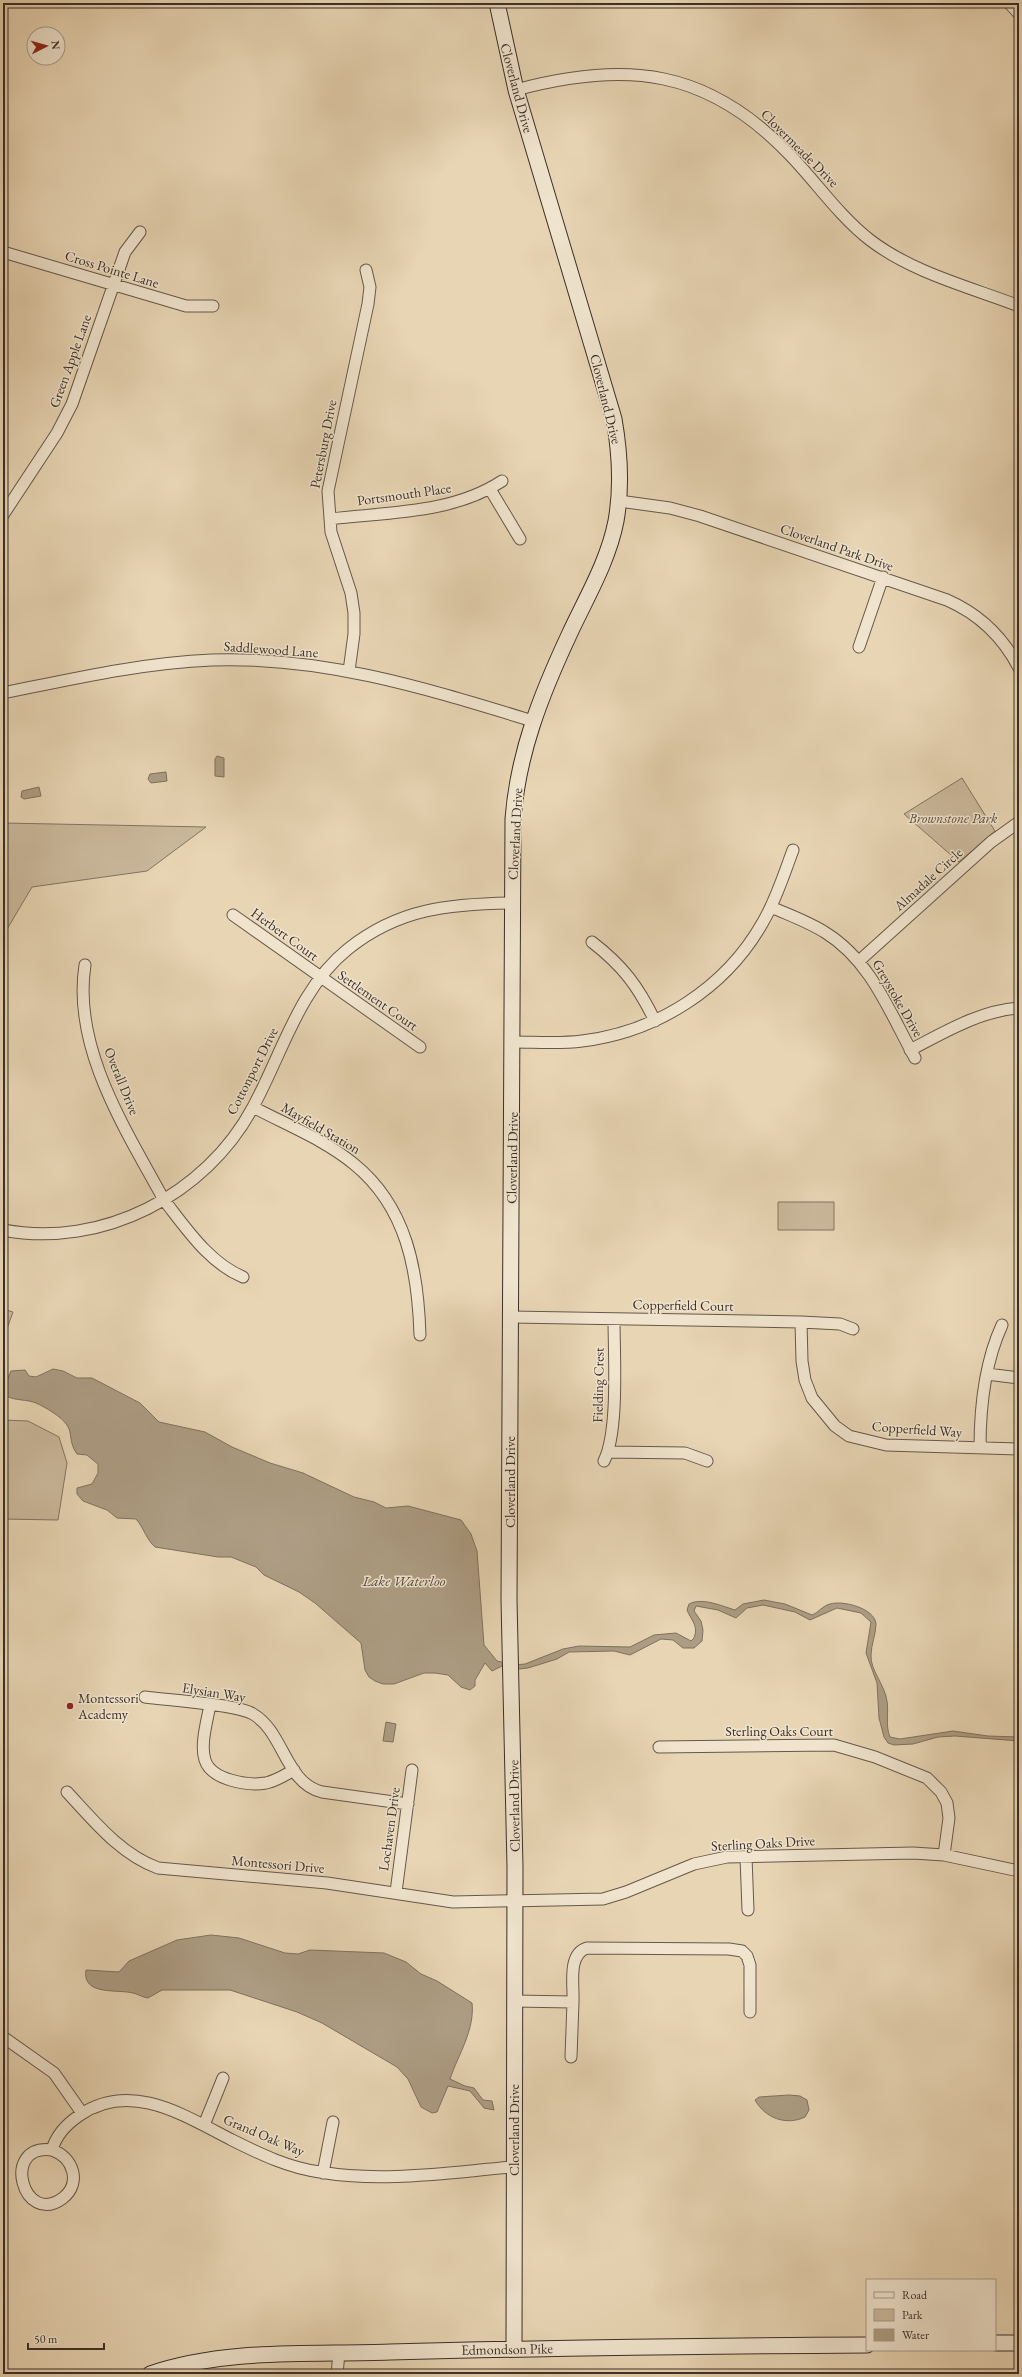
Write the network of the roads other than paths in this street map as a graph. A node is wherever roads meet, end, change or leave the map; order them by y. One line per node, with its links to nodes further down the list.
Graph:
1 (497, 3): 4 (main road, Cloverland Drive)
2 (1009, 3): 3 (street)
3 (1019, 14)
4 (516, 90): 10 (street, Clovermeade Drive); 13 (main road, Cloverland Drive)
5 (140, 232): 8 (street, Green Apple Lane)
6 (3, 252): 8 (street, Cross Pointe Lane)
7 (366, 270): 15 (street, Petersburg Drive)
8 (113, 286): 9 (street, Cross Pointe Lane); 14 (street, Green Apple Lane)
9 (213, 306)
10 (1019, 306)
11 (502, 481): 12 (street, Portsmouth Place)
12 (490, 489): 15 (street, Portsmouth Place); 16 (street)
13 (619, 501): 17 (street, Cloverland Park Drive); 22 (main road, Cloverland Drive)
14 (3, 514)
15 (330, 519): 20 (street, Petersburg Drive)
16 (520, 540)
17 (883, 578): 18 (street); 19 (street, Cloverland Park Drive)
18 (859, 647)
19 (1019, 668)
20 (349, 671): 21 (street, Saddlewood Lane); 22 (street, Saddlewood Lane)
21 (3, 693)
22 (533, 721): 25 (main road, Cloverland Drive)
23 (1019, 822): 29 (street, Almadale Circle)
24 (793, 850): 26 (street)
25 (513, 903): 31 (street, Cottonport Drive); 34 (main road, Cloverland Drive)
26 (770, 907): 29 (street, Greystoke Drive); 33 (street)
27 (233, 915): 31 (street, Herbert Court)
28 (592, 942): 33 (street)
29 (859, 961): 32 (street, Greystoke Drive)
30 (84, 965): 37 (street, Overall Drive)
31 (320, 978): 35 (street, Settlement Court); 36 (street, Cottonport Drive)
32 (1019, 1008)
33 (654, 1021): 34 (street)
34 (513, 1042): 40 (main road, Cloverland Drive)
35 (420, 1047)
36 (253, 1107): 37 (street, Cottonport Drive); 45 (street, Mayfield Station)
37 (164, 1200): 38 (street, Cottonport Drive); 39 (street, Overall Drive)
38 (3, 1230)
39 (243, 1276)
40 (511, 1317): 41 (street, Copperfield Court); 62 (main road, Cloverland Drive)
41 (614, 1319): 42 (street, Copperfield Court); 50 (street, Fielding Crest)
42 (801, 1322): 44 (street, Copperfield Court); 48 (street, Copperfield Way)
43 (1002, 1325): 46 (street)
44 (853, 1329)
45 (420, 1335)
46 (987, 1374): 47 (street); 48 (street)
47 (1019, 1378)
48 (980, 1448): 49 (street, Copperfield Way)
49 (1019, 1449)
50 (707, 1461)
51 (145, 1697): 52 (street, Elysian Way)
52 (210, 1706): 54 (street, Elysian Way); 54 (street)
53 (659, 1747): 58 (street, Sterling Oaks Court)
54 (294, 1770): 57 (street, Elysian Way)
55 (412, 1770): 57 (street, Lochaven Drive)
56 (67, 1792): 61 (street, Montessori Drive)
57 (408, 1804): 61 (street, Lochaven Drive)
58 (944, 1855): 59 (street, Sterling Oaks Drive); 60 (street, Sterling Oaks Drive)
59 (746, 1857): 62 (street, Sterling Oaks Drive); 63 (street)
60 (1019, 1871)
61 (396, 1892): 62 (street, Montessori Drive)
62 (514, 1902): 64 (main road, Cloverland Drive)
63 (748, 1910)
64 (514, 2001): 65 (street); 74 (main road, Cloverland Drive)
65 (573, 2002): 66 (street); 68 (street)
66 (750, 2012)
67 (3, 2038): 70 (street)
68 (572, 2058)
69 (223, 2078): 72 (street)
70 (82, 2113): 72 (street, Grand Oak Way); 73 (street, Grand Oak Way)
71 (333, 2122): 75 (street)
72 (204, 2125): 75 (street, Grand Oak Way)
73 (52, 2150): 73 (street)
74 (514, 2167): 75 (street, Grand Oak Way); 79 (main road, Cloverland Drive)
75 (323, 2173)
76 (1019, 2342): 77 (main road)
77 (996, 2344)
78 (866, 2345): 79 (main road, Edmondson Pike)
79 (514, 2349): 80 (main road, Edmondson Pike)
80 (339, 2353): 81 (main road, Edmondson Pike); 82 (street)
81 (150, 2374)
82 (337, 2374)

